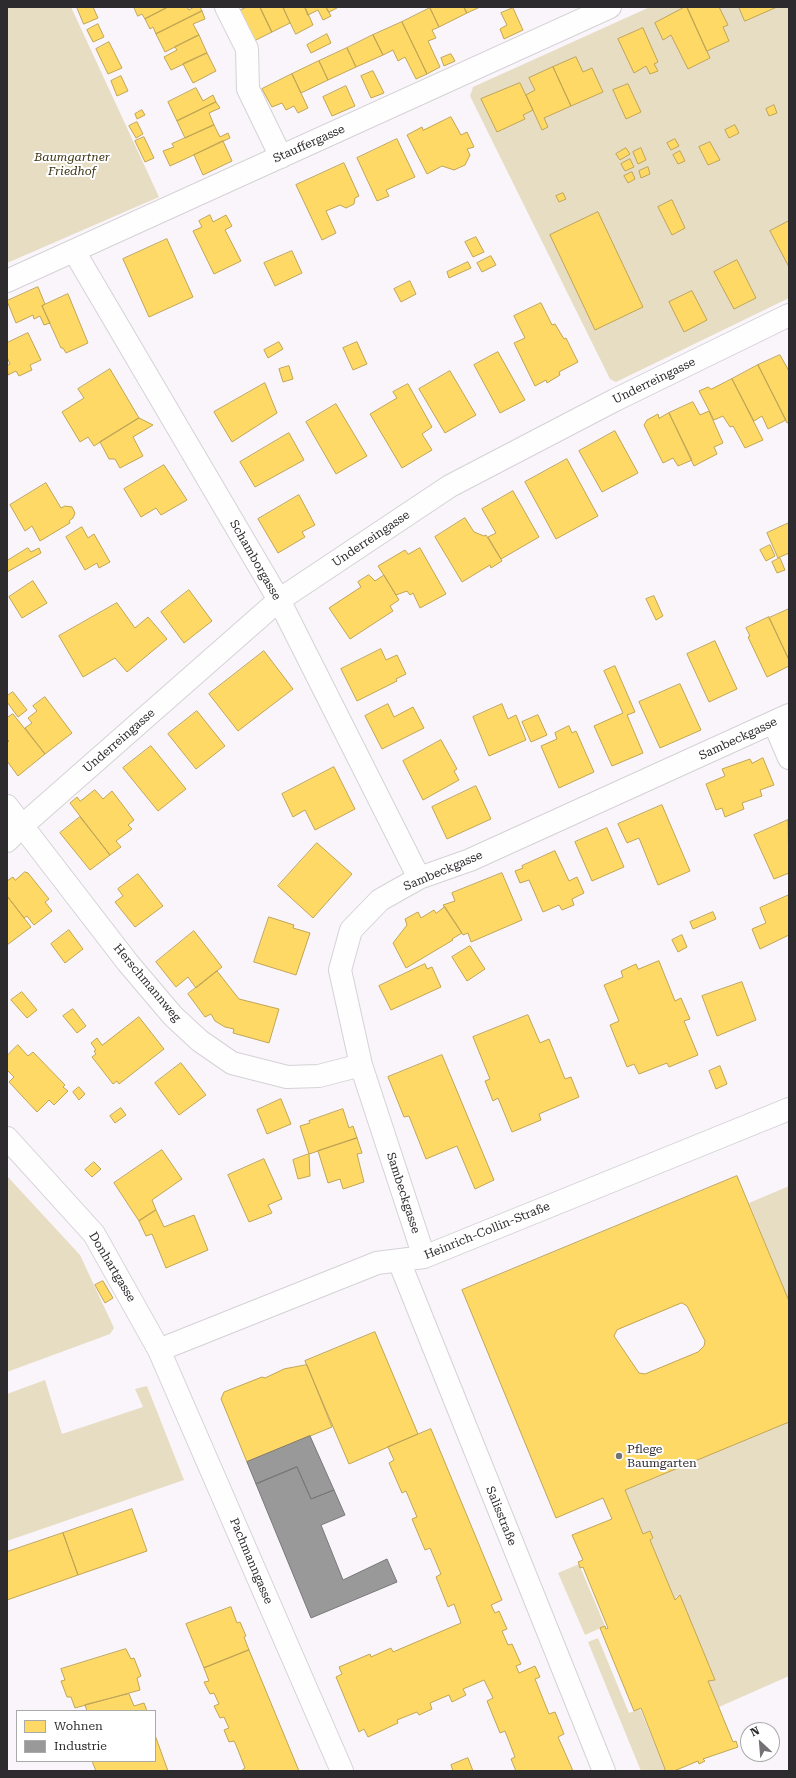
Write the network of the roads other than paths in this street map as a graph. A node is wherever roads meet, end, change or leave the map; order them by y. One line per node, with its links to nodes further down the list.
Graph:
1 (226, 7): 4 (street)
2 (610, 7): 3 (street, Stauffergasse)
3 (587, 12): 4 (street, Stauffergasse)
4 (281, 157): 5 (street, Stauffergasse)
5 (74, 251): 6 (street, Stauffergasse); 8 (street, Schamborgasse)
6 (7, 281)
7 (789, 316): 8 (street, Underreingasse)
8 (279, 600): 12 (street, Underreingasse); 14 (street, Schamborgasse)
9 (781, 719): 10 (street); 14 (street, Sambeckgasse)
10 (789, 758)
11 (7, 806): 12 (street, Herschmannweg)
12 (22, 826): 13 (street, Underreingasse); 15 (street, Herschmannweg)
13 (7, 842)
14 (419, 878): 15 (street, Sambeckgasse)
15 (361, 1065): 18 (street, Sambeckgasse)
16 (789, 1109): 18 (street, Heinrich-Collin-Straße)
17 (7, 1138): 20 (street, Donhartgasse)
18 (424, 1257): 19 (street, Heinrich-Collin-Straße)
19 (399, 1261): 20 (street, Heinrich-Collin-Straße); 22 (street, Salisstraße)
20 (159, 1350): 21 (street, Pachmanngasse)
21 (342, 1771)
22 (604, 1771)

